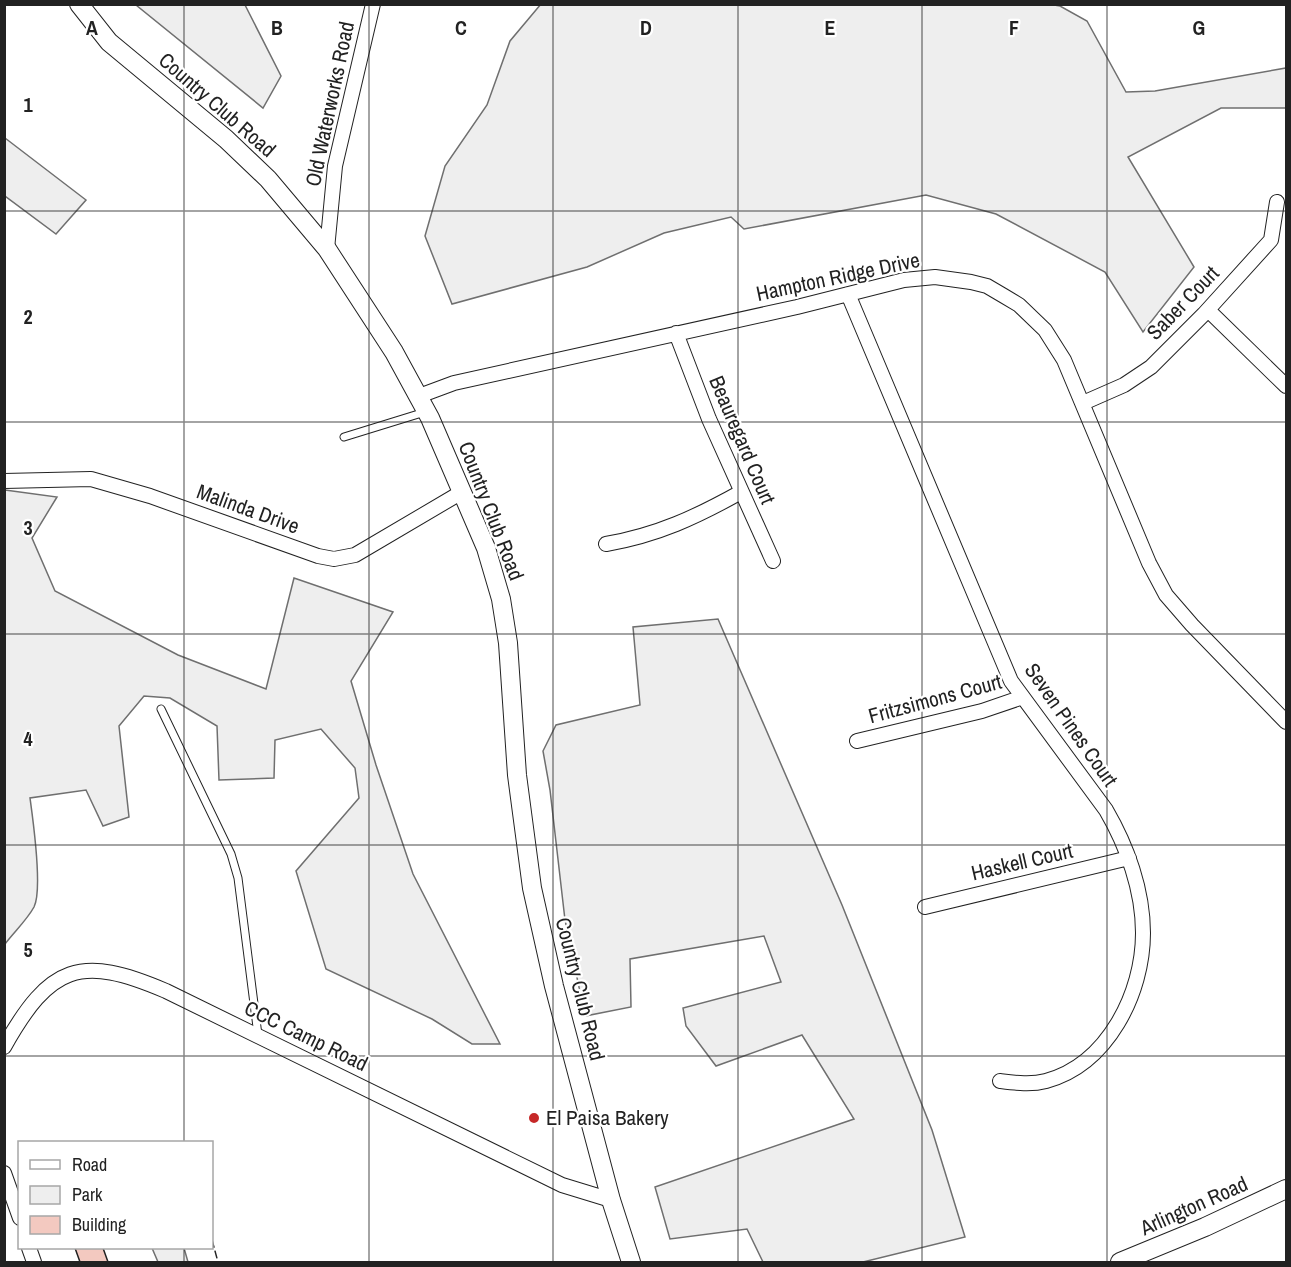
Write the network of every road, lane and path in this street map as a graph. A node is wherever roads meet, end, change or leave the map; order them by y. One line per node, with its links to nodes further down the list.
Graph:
1 (79, 4): 4 (street, Country Club Road)
2 (373, 4): 4 (street, Old Waterworks Road)
3 (1277, 202): 6 (street, Saber Court)
4 (327, 249): 10 (street, Country Club Road)
5 (848, 294): 7 (street, Hampton Ridge Drive); 9 (street, Hampton Ridge Drive); 17 (street, Seven Pines Court)
6 (1208, 310): 8 (street); 9 (street, Saber Court)
7 (676, 333): 10 (street, Hampton Ridge Drive); 14 (street, Beauregard Court)
8 (1287, 386)
9 (1083, 403): 19 (street, Hampton Ridge Drive)
10 (423, 404): 11 (lane); 13 (street, Country Club Road)
11 (344, 437)
12 (4, 481): 13 (street, Malinda Drive)
13 (462, 492): 28 (street, Country Club Road)
14 (741, 492): 15 (street); 16 (street, Beauregard Court)
15 (606, 544)
16 (773, 561)
17 (1023, 698): 20 (street, Fritzsimons Court); 21 (street, Seven Pines Court)
18 (161, 709): 23 (lane)
19 (1287, 722)
20 (857, 741)
21 (1129, 858): 22 (street, Haskell Court); 25 (street, Seven Pines Court)
22 (925, 907)
23 (258, 1035): 24 (street, CCC Camp Road); 28 (street, CCC Camp Road)
24 (4, 1047)
25 (1000, 1081)
26 (4, 1173): 29 (street)
27 (1287, 1189): 31 (street, Arlington Road)
28 (610, 1200): 30 (street, Country Club Road)
29 (18, 1212)
30 (631, 1263)
31 (1120, 1263)

